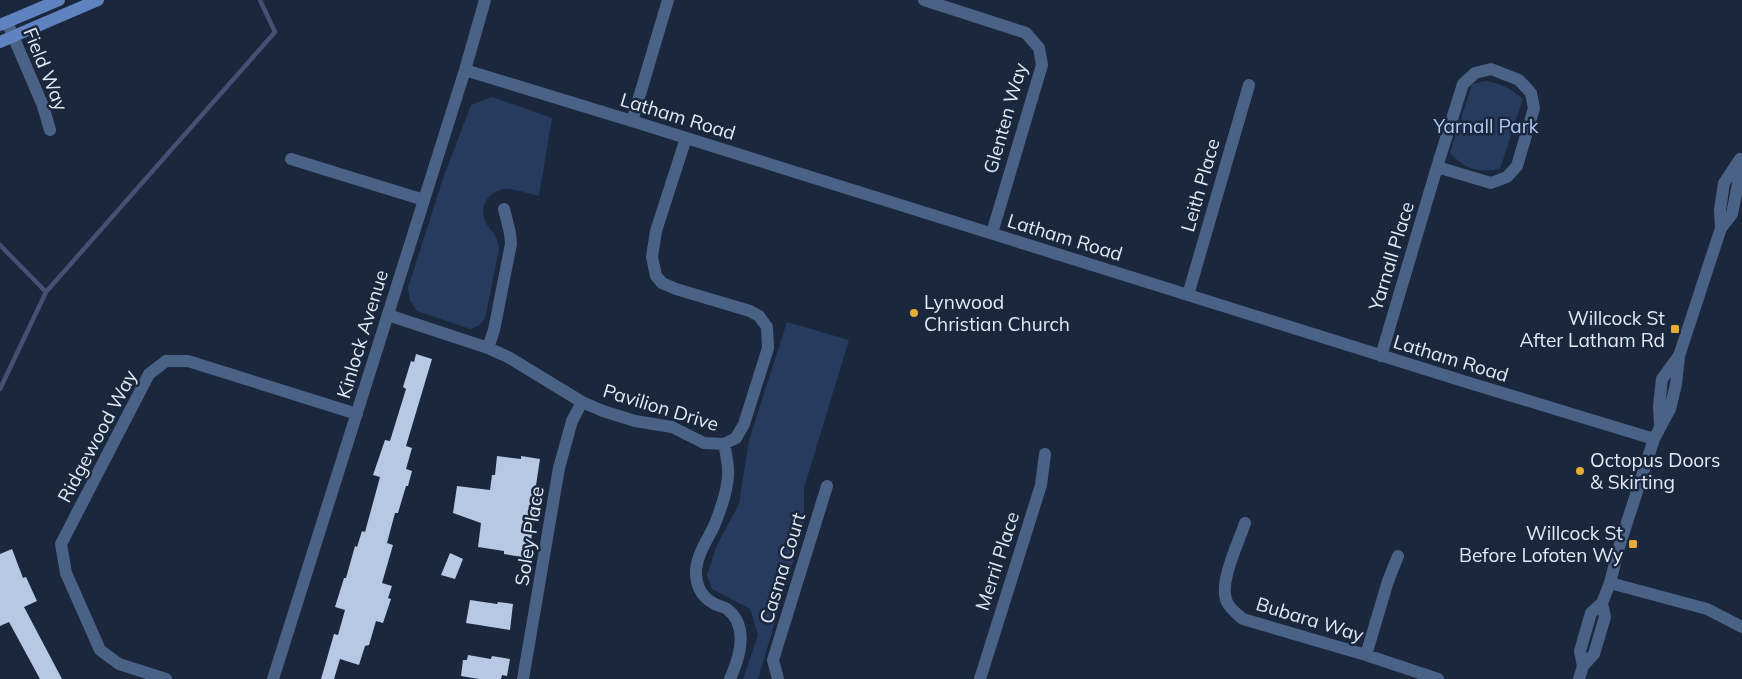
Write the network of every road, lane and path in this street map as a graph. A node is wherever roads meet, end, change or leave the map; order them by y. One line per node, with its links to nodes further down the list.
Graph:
1 (59, 0): 6 (main road)
2 (98, 0): 7 (main road)
3 (485, 0): 9 (street, Kinlock Avenue)
4 (668, 0): 11 (street)
5 (924, 0): 19 (street, Glenten Way)
6 (3, 24): 7 (street, Field Way)
7 (13, 37): 8 (main road); 12 (street, Field Way)
8 (0, 42)
9 (465, 70): 11 (street, Latham Road); 17 (street, Kinlock Avenue)
10 (1249, 85): 20 (street, Leith Place)
11 (632, 121): 13 (street, Latham Road)
12 (50, 130)
13 (686, 138): 19 (street, Latham Road); 27 (street, Pavilion Drive)
14 (1741, 156): 26 (street)
15 (292, 159): 17 (street)
16 (1437, 167): 16 (street, Yarnall Place); 23 (street, Yarnall Place)
17 (424, 200): 21 (street, Kinlock Avenue)
18 (504, 209): 22 (street)
19 (992, 233): 20 (street, Latham Road)
20 (1188, 295): 23 (street, Latham Road)
21 (388, 315): 22 (street, Pavilion Drive); 25 (street, Kinlock Avenue)
22 (488, 348): 24 (street, Pavilion Drive)
23 (1381, 356): 26 (street, Latham Road)
24 (582, 402): 27 (street, Pavilion Drive); 37 (street, Soley Place)
25 (356, 414): 35 (street, Ridgewood Way); 36 (street, Kinlock Avenue)
26 (1654, 439): 32 (street)
27 (724, 444): 38 (street)
28 (1046, 454): 40 (street, Merril Place)
29 (827, 486): 39 (street, Casma Court)
30 (1245, 523): 34 (street, Bubara Way)
31 (1398, 556): 34 (street)
32 (1610, 583): 33 (street); 42 (street)
33 (1742, 627)
34 (1366, 655): 41 (street, Bubara Way)
35 (166, 679)
36 (273, 679)
37 (523, 679)
38 (730, 679)
39 (778, 679)
40 (980, 679)
41 (1438, 679)
42 (1579, 679)

